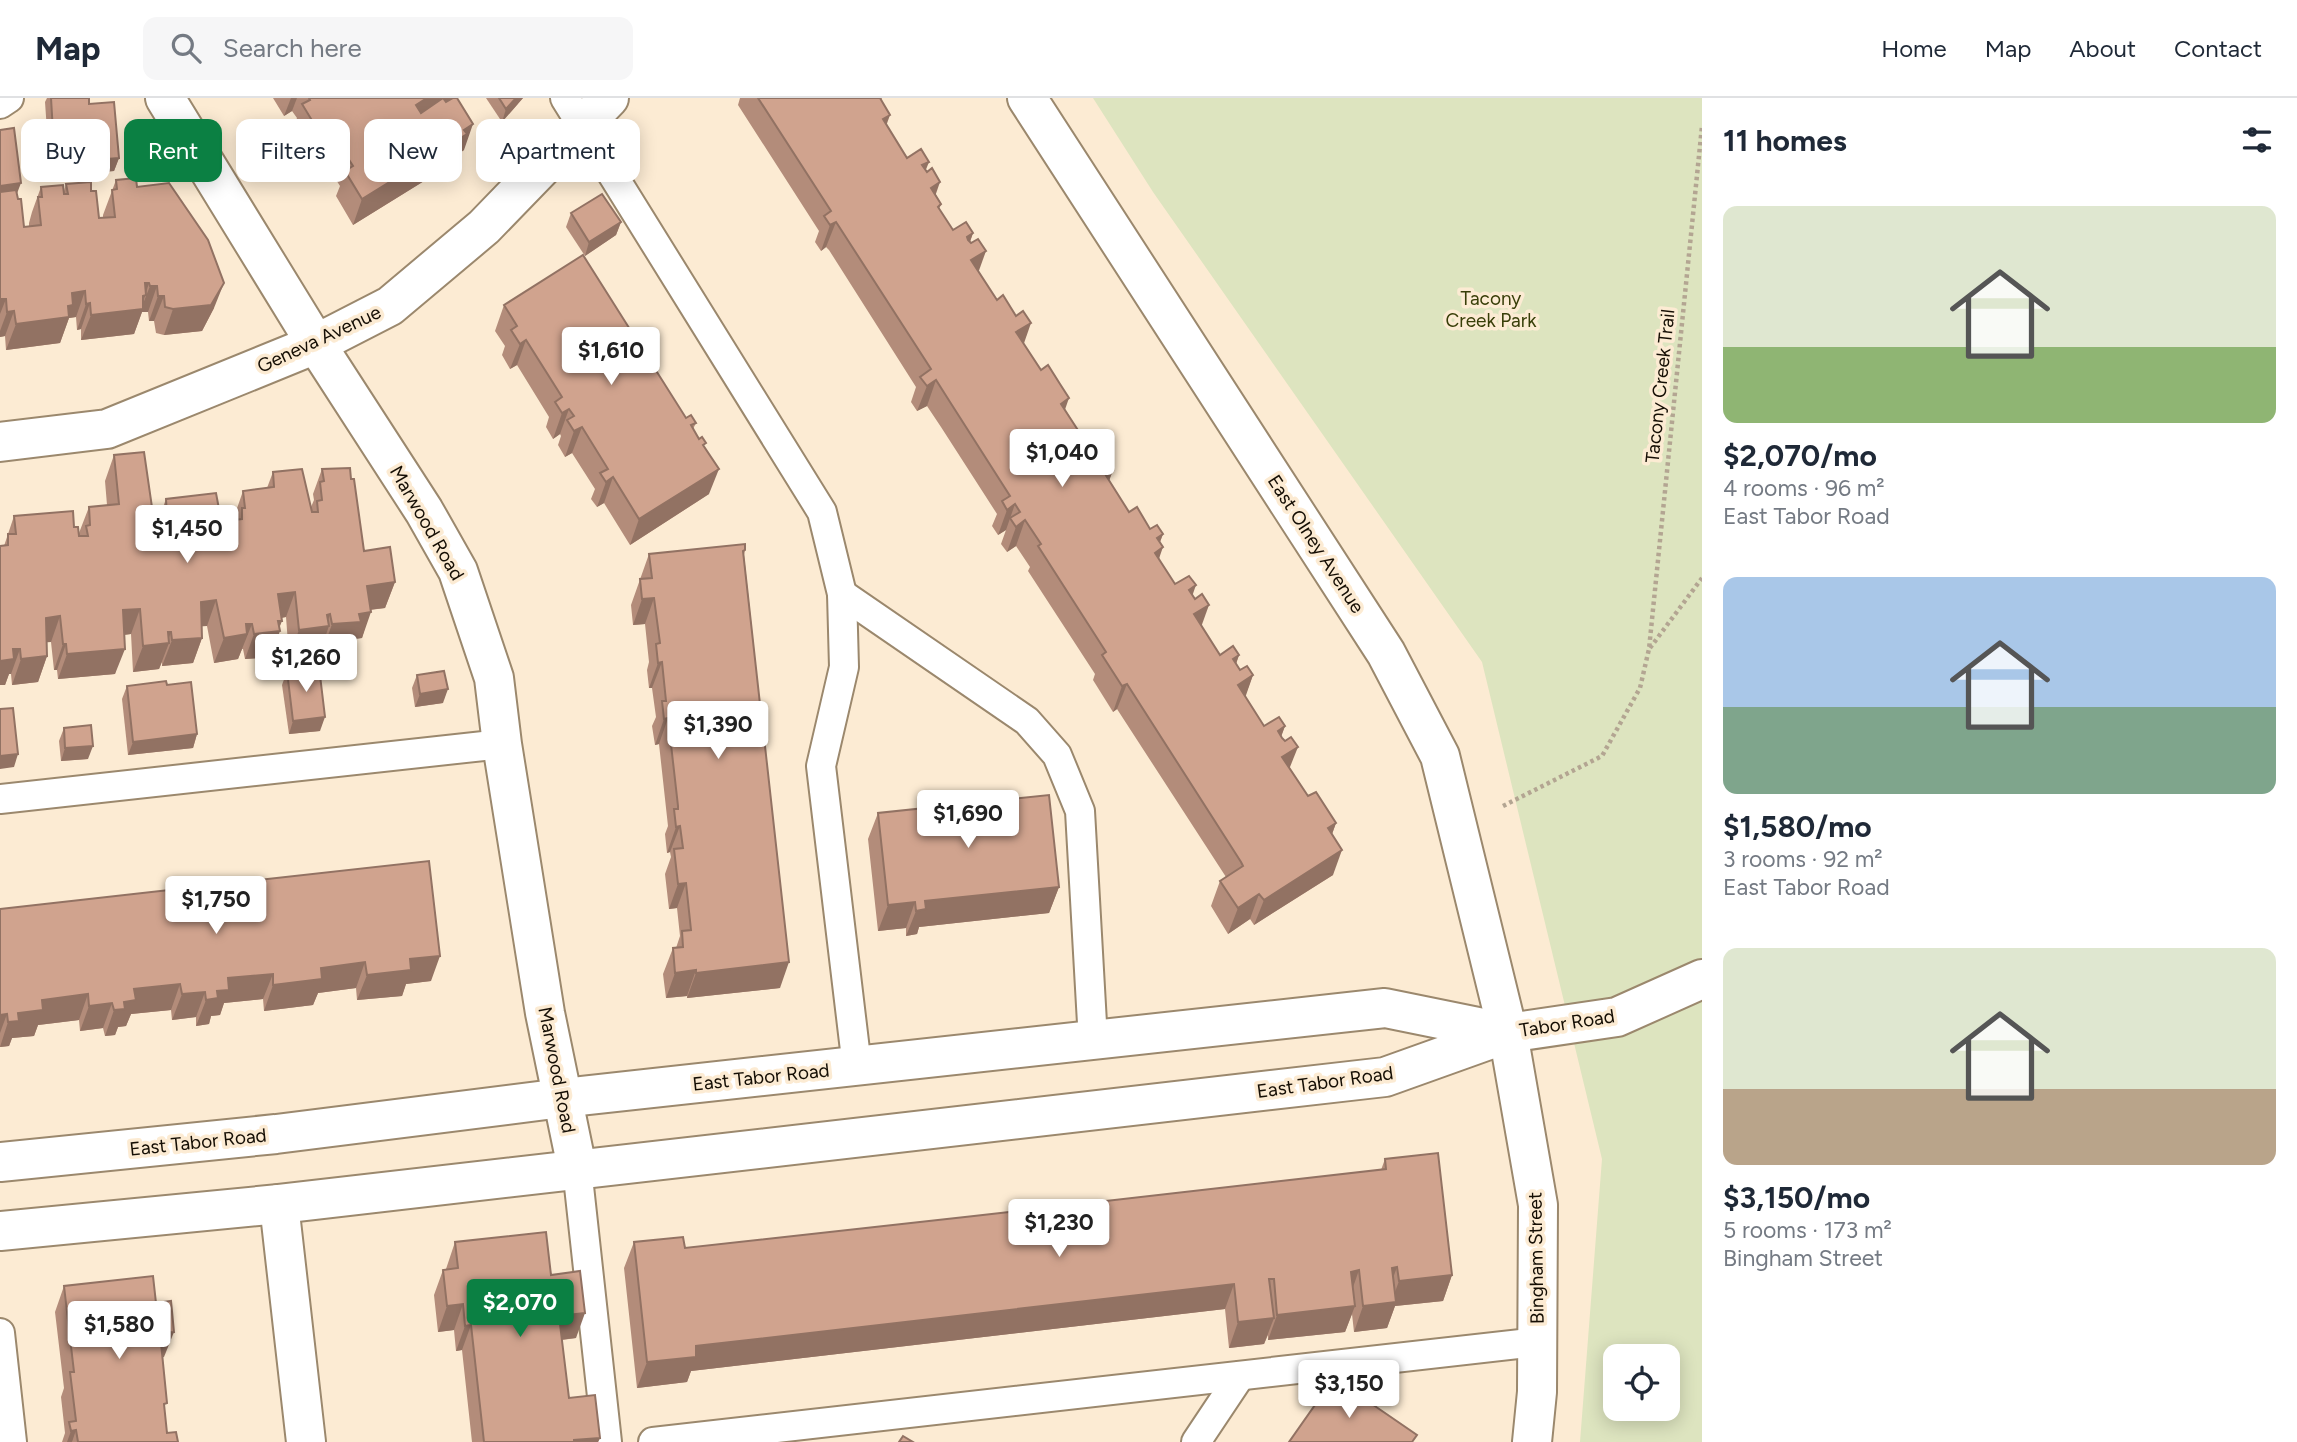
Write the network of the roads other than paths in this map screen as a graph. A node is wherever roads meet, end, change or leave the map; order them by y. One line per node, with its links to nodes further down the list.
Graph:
1 (9, 98): 5 (lane)
2 (165, 98): 7 (street, Marwood Road)
3 (609, 98): 6 (street, Geneva Avenue)
4 (1027, 98): 13 (street, East Olney Avenue)
5 (0, 104)
6 (574, 112): 7 (street, Geneva Avenue); 9 (lane)
7 (316, 344): 8 (street, Geneva Avenue); 10 (street, Marwood Road)
8 (0, 442)
9 (842, 594): 14 (lane); 15 (lane)
10 (502, 744): 11 (lane); 16 (street, Marwood Road)
11 (0, 799)
12 (1702, 979): 13 (street, Tabor Road)
13 (1508, 1033): 14 (street, East Tabor Road); 18 (street, East Tabor Road); 22 (street, Bingham Street)
14 (1093, 1041): 15 (street, East Tabor Road)
15 (857, 1067): 16 (street, East Tabor Road)
16 (562, 1098): 17 (street, East Tabor Road); 18 (street, Marwood Road)
17 (0, 1162)
18 (577, 1168): 19 (street, East Tabor Road); 26 (lane)
19 (279, 1204): 20 (street, East Tabor Road); 25 (street)
20 (0, 1231)
21 (0, 1333): 24 (lane)
22 (1537, 1342): 23 (lane); 29 (street, Bingham Street)
23 (1240, 1376): 27 (lane); 28 (lane)
24 (12, 1442)
25 (306, 1442)
26 (607, 1442)
27 (653, 1442)
28 (1196, 1442)
29 (1532, 1442)

